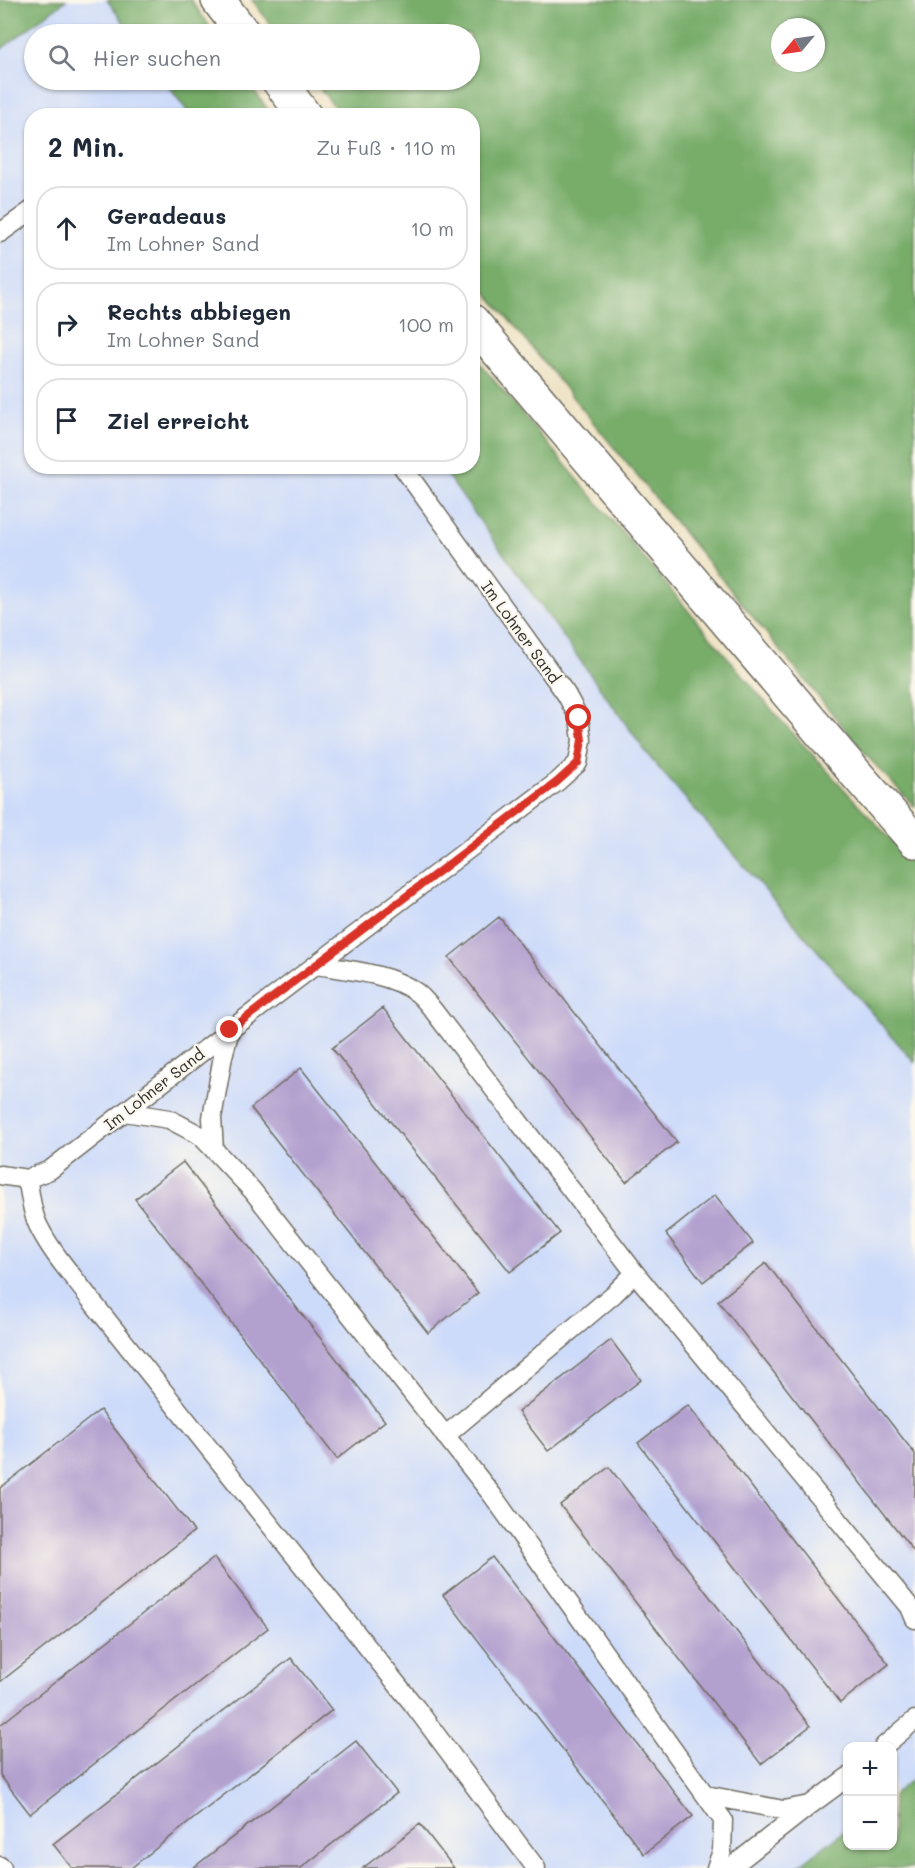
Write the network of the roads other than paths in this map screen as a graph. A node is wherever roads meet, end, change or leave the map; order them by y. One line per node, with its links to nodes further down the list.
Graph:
1 (218, 0): 2 (street)
2 (236, 24)
3 (286, 90): 4 (street)
4 (299, 108)
5 (24, 216): 6 (lane)
6 (0, 233)
7 (480, 330): 9 (street)
8 (408, 474): 10 (lane, Im Lohner Sand)
9 (915, 841)
10 (316, 965): 11 (lane, Im Lohner Sand); 16 (lane)
11 (230, 1030): 12 (lane, Im Lohner Sand); 13 (lane)
12 (125, 1112): 13 (lane); 15 (lane, Im Lohner Sand)
13 (214, 1150): 17 (lane)
14 (0, 1174): 15 (lane)
15 (27, 1179): 24 (lane)
16 (635, 1273): 17 (lane); 18 (lane)
17 (446, 1436): 22 (lane)
18 (915, 1619)
19 (915, 1720): 20 (lane)
20 (889, 1742)
21 (843, 1781): 23 (lane)
22 (706, 1795): 23 (lane); 25 (lane)
23 (810, 1805): 26 (lane)
24 (536, 1868)
25 (716, 1868)
26 (730, 1868)

